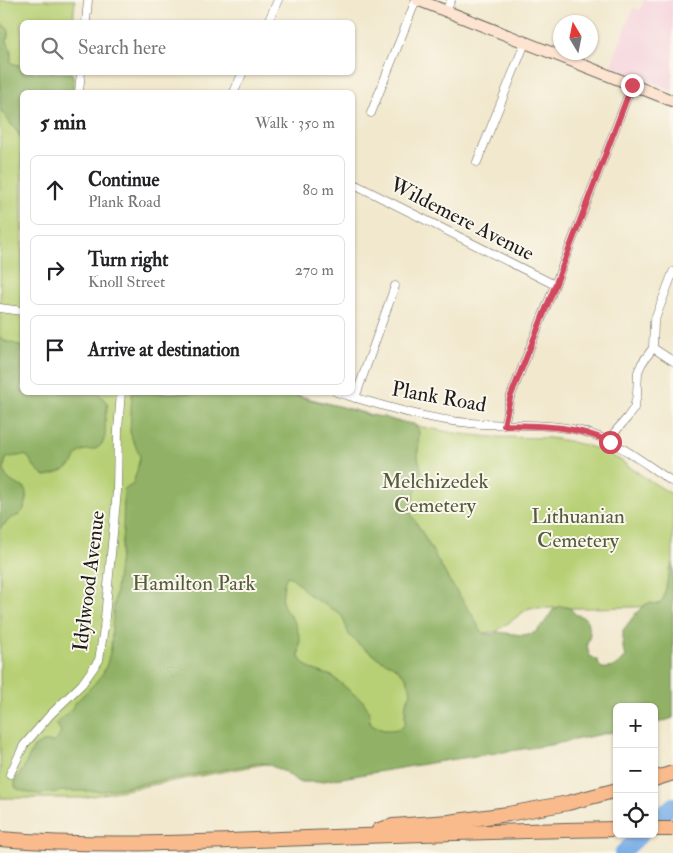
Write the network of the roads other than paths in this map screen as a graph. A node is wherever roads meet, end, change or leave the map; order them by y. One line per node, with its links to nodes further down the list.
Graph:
1 (88, 0): 6 (street)
2 (278, 0): 7 (street)
3 (417, 0): 5 (main road); 15 (street)
4 (450, 0): 5 (street)
5 (446, 11): 8 (main road)
6 (86, 20)
7 (269, 20)
8 (525, 43): 11 (main road); 16 (street)
9 (81, 75): 12 (street)
10 (242, 75): 13 (street)
11 (632, 85): 14 (main road); 20 (street)
12 (79, 90)
13 (235, 90)
14 (673, 101)
15 (371, 113)
16 (477, 162)
17 (355, 185): 20 (street, Wildemere Avenue)
18 (673, 272): 23 (street)
19 (395, 286): 27 (street)
20 (555, 286): 28 (street)
21 (0, 308): 22 (street)
22 (20, 311)
23 (653, 348): 24 (street); 29 (street)
24 (673, 361)
25 (121, 395): 32 (street, Idylwood Avenue)
26 (346, 395): 27 (street, Plank Road)
27 (355, 398): 28 (street, Plank Road)
28 (504, 425): 29 (street, Plank Road)
29 (607, 440): 30 (street, Plank Road)
30 (673, 482)
31 (673, 773): 33 (highway)
32 (10, 774)
33 (658, 778)
34 (613, 791): 38 (highway)
35 (613, 829): 38 (highway)
36 (658, 829): 37 (highway)
37 (673, 829)
38 (366, 836): 39 (highway)
39 (1, 839)

